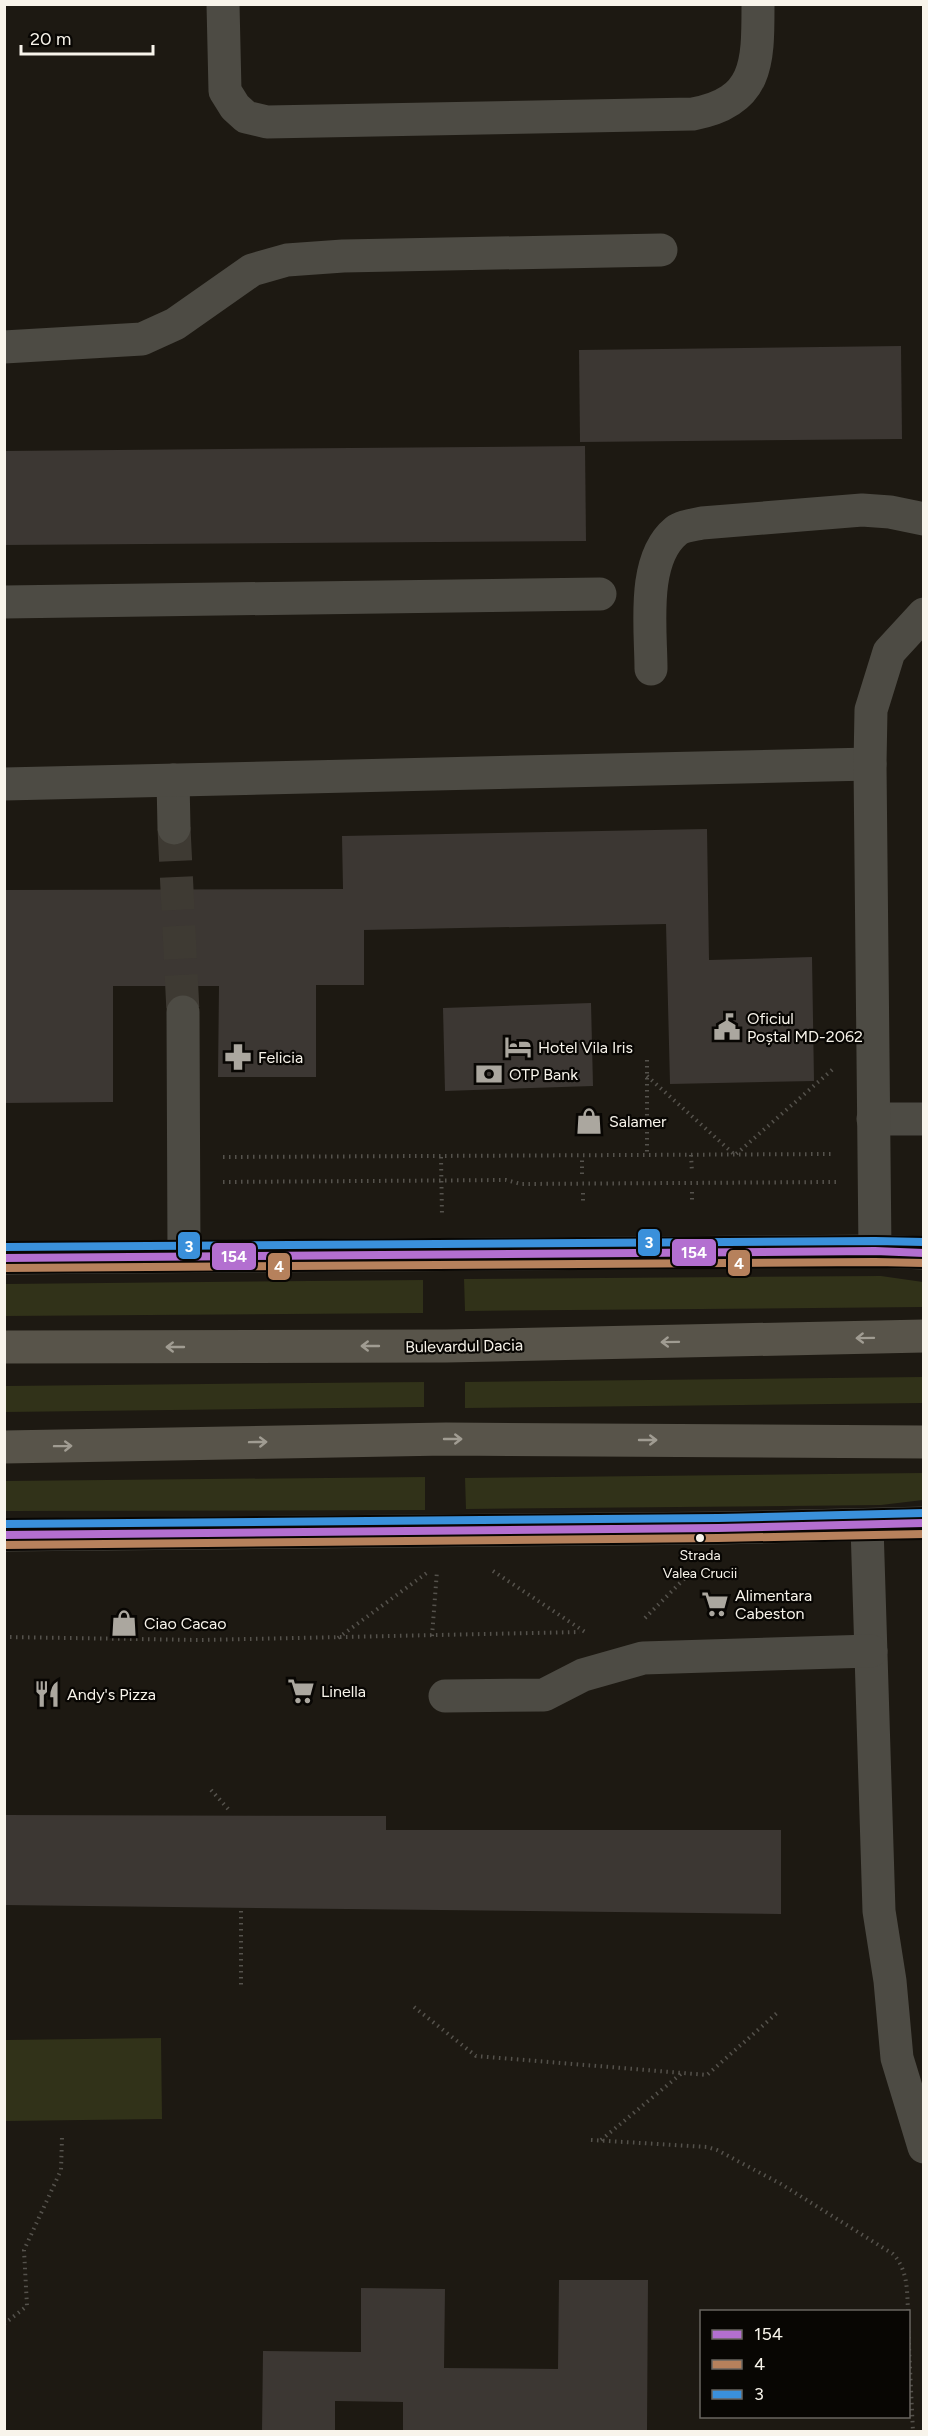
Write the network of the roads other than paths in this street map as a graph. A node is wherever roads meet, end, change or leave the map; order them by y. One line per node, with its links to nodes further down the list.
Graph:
1 (223, 4): 2 (street)
2 (758, 4)
3 (661, 250): 4 (street)
4 (4, 347)
5 (924, 519): 9 (street)
6 (600, 594): 7 (street)
7 (4, 602)
8 (924, 614): 10 (street)
9 (651, 669)
10 (870, 764): 11 (street); 15 (street)
11 (173, 780): 12 (street); 13 (street)
12 (4, 784)
13 (174, 828)
14 (183, 1012): 19 (street)
15 (873, 1119): 16 (street); 17 (street)
16 (924, 1119)
17 (875, 1251): 18 (street); 19 (street)
18 (924, 1253)
19 (184, 1256): 20 (street)
20 (4, 1258)
21 (924, 1336): 22 (main road, Bulevardul Dacia, one-way to 22)
22 (4, 1347)
23 (924, 1442): 24 (main road, one-way to 23)
24 (4, 1447)
25 (924, 1523): 26 (street)
26 (867, 1526): 27 (street); 28 (street)
27 (4, 1535)
28 (871, 1651): 29 (street); 30 (street)
29 (445, 1696)
30 (924, 2147)

